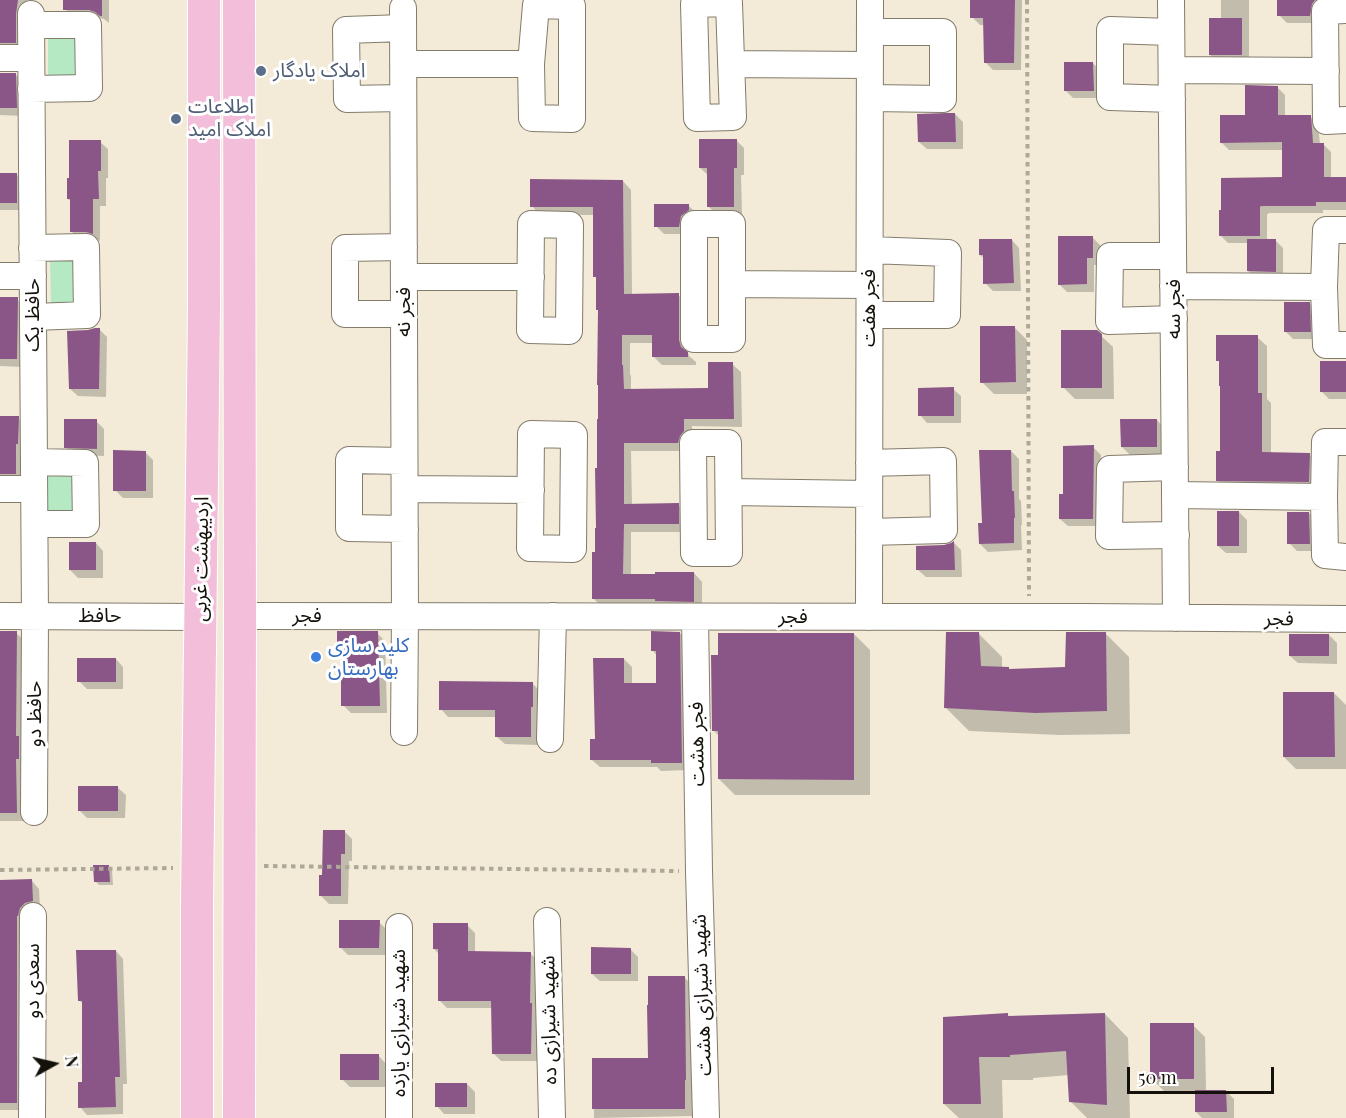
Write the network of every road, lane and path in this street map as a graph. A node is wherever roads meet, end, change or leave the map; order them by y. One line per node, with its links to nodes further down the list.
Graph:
1 (204, 0): 63 (main road, اردیبهشت غربی)
2 (239, 0): 60 (main road, اردیبهشت غربی)
3 (870, 0): 7 (street, فجر هفت)
4 (1027, 0): 66 (path)
5 (1171, 0): 8 (street, فجر سه)
6 (1346, 10): 16 (street)
7 (870, 32): 14 (street, فجر هفت); 19 (street)
8 (1172, 32): 15 (street, فجر سه); 20 (street)
9 (0, 58): 10 (street)
10 (31, 58): 17 (street, حافظ یک); 17 (street, حافظ یک)
11 (403, 64): 12 (street); 18 (street, فجر نه); 18 (street, فجر نه)
12 (531, 64)
13 (731, 64): 14 (street)
14 (870, 65): 19 (street, فجر هفت)
15 (1172, 70): 16 (street); 20 (street, فجر سه)
16 (1326, 71): 21 (street)
17 (31, 88): 24 (street, حافظ یک)
18 (403, 98): 23 (street, فجر نه)
19 (870, 98): 25 (street, فجر هفت)
20 (1172, 99): 26 (street, فجر سه)
21 (1346, 120)
22 (1346, 230): 34 (street)
23 (404, 247): 29 (street, فجر نه); 35 (street)
24 (32, 248): 28 (street, حافظ یک); 37 (street)
25 (870, 250): 32 (street, فجر هفت); 36 (street)
26 (1173, 256): 33 (street, فجر سه); 38 (street)
27 (0, 276): 28 (street)
28 (33, 276): 37 (street, حافظ یک)
29 (404, 277): 30 (street); 35 (street, فجر نه)
30 (531, 277)
31 (732, 285): 32 (street)
32 (869, 285): 36 (street, فجر هفت)
33 (1173, 286): 34 (street); 38 (street, فجر سه)
34 (1324, 287): 39 (street)
35 (404, 314): 41 (street, فجر نه)
36 (870, 315): 43 (street, فجر هفت)
37 (33, 317): 42 (street, حافظ یک)
38 (1174, 319): 44 (street, فجر سه)
39 (1346, 345)
40 (1346, 442): 52 (street)
41 (404, 461): 47 (street, فجر نه); 54 (street)
42 (34, 462): 46 (street, حافظ یک); 53 (street)
43 (869, 463): 50 (street, فجر هفت); 55 (street)
44 (1175, 467): 51 (street, فجر سه); 56 (street)
45 (0, 489): 46 (street)
46 (34, 489): 53 (street, حافظ یک)
47 (405, 489): 48 (street); 54 (street, فجر نه)
48 (531, 490)
49 (729, 492): 50 (street)
50 (869, 494): 55 (street, فجر هفت)
51 (1175, 495): 52 (street); 56 (street, فجر سه)
52 (1324, 497): 57 (street)
53 (35, 524): 59 (street, حافظ یک)
54 (405, 529): 61 (street, فجر نه)
55 (869, 532): 65 (street, فجر هفت)
56 (1176, 535): 67 (street, فجر سه)
57 (1346, 557)
58 (0, 616): 59 (street, حافظ)
59 (35, 616): 63 (street, حافظ); 71 (street, حافظ دو)
60 (240, 616): 61 (street, فجر); 72 (main road, اردیبهشت غربی)
61 (405, 616): 62 (street, فجر); 69 (street, فجر نه)
62 (554, 616): 64 (street, فجر); 70 (street)
63 (201, 617): 73 (main road, اردیبهشت غربی)
64 (695, 617): 65 (street, فجر); 75 (street, فجر هشت)
65 (869, 617): 66 (street, فجر)
66 (1029, 617): 67 (street, فجر)
67 (1176, 618): 68 (street, فجر)
68 (1346, 619)
69 (404, 732)
70 (550, 739)
71 (34, 812)
72 (239, 866): 75 (path); 81 (main road, اردیبهشت غربی)
73 (198, 868): 74 (path); 80 (main road, اردیبهشت غربی)
74 (0, 870)
75 (699, 871): 84 (street, شهید شیرازی هشت)
76 (33, 916): 79 (street, سعدی دو)
77 (547, 921): 83 (street, شهید شیرازی ده)
78 (399, 927): 82 (street, شهید شیرازی یازده)
79 (32, 1118)
80 (197, 1118)
81 (238, 1118)
82 (399, 1118)
83 (552, 1118)
84 (706, 1118)

